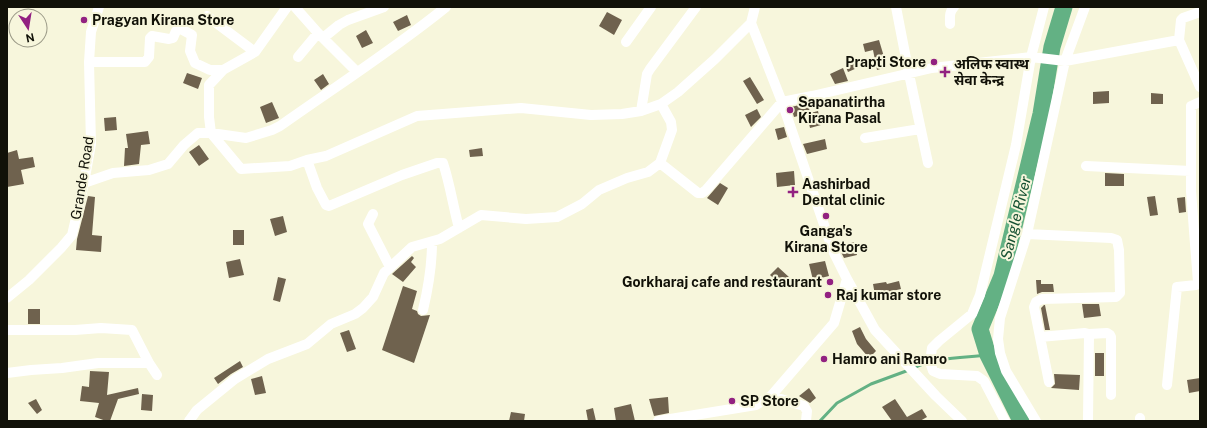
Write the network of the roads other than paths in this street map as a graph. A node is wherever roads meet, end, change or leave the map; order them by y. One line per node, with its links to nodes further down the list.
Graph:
1 (98, 7): 24 (street, Grande Road)
2 (287, 7): 20 (street)
3 (295, 7): 17 (street)
4 (384, 7): 17 (street)
5 (446, 7): 26 (street)
6 (651, 7): 19 (street)
7 (696, 7): 32 (street)
8 (754, 7): 15 (street)
9 (896, 7): 27 (street)
10 (954, 7): 16 (street)
11 (1044, 7): 22 (street)
12 (1085, 7): 23 (street)
13 (1200, 12): 18 (street)
14 (207, 16): 20 (street)
15 (751, 23): 29 (street); 31 (street)
16 (950, 24)
17 (321, 35): 21 (street); 26 (street)
18 (1178, 40): 23 (street); 28 (street)
19 (626, 42)
20 (255, 52): 25 (street)
21 (298, 57)
22 (1034, 57): 23 (street); 27 (street); 65 (street)
23 (1062, 61): 44 (street)
24 (89, 62): 25 (street); 41 (street, Grande Road)
25 (223, 70): 34 (street)
26 (357, 72): 34 (street)
27 (909, 74): 29 (street); 33 (street)
28 (1200, 87)
29 (782, 102): 37 (street); 48 (street)
30 (1200, 102): 40 (street)
31 (662, 104): 32 (street); 37 (street)
32 (641, 111): 36 (street)
33 (920, 129): 35 (street); 38 (street)
34 (211, 133): 36 (street); 41 (street)
35 (865, 138)
36 (307, 160): 43 (street)
37 (660, 163): 43 (street)
38 (928, 163)
39 (1086, 166): 40 (street)
40 (1192, 171): 46 (street)
41 (84, 183): 49 (street, Grande Road)
42 (373, 214): 47 (street)
43 (459, 228): 45 (street)
44 (1027, 234): 53 (street); 66 (street)
45 (432, 242): 47 (street); 50 (street)
46 (1198, 244): 58 (street)
47 (390, 267): 61 (street)
48 (847, 279): 60 (street); 64 (street)
49 (7, 298)
50 (423, 310)
51 (7, 330): 54 (street)
52 (1089, 334): 53 (street); 59 (street); 67 (street)
53 (1040, 337): 57 (street)
54 (149, 363): 55 (street); 56 (street)
55 (7, 373)
56 (157, 375)
57 (1049, 382)
58 (1167, 385)
59 (1111, 395)
60 (770, 396): 62 (street); 63 (street)
61 (189, 421)
62 (658, 421)
63 (806, 421)
64 (962, 421)
65 (1005, 421)
66 (1036, 421)
67 (1088, 421)

